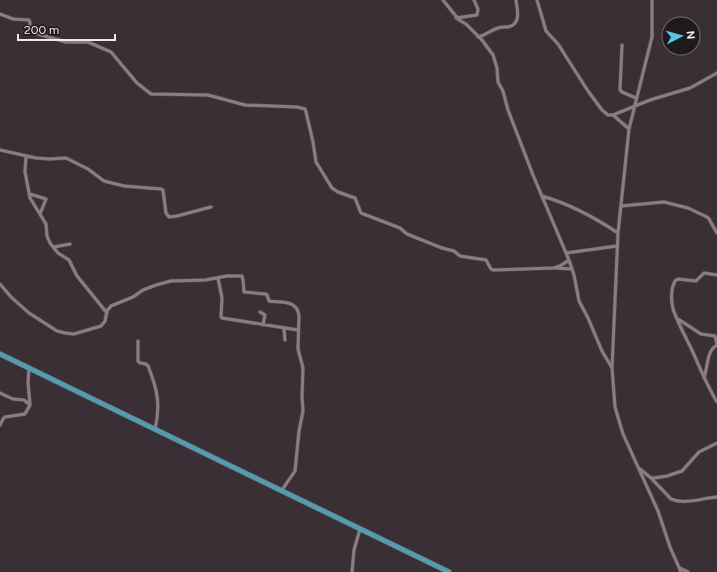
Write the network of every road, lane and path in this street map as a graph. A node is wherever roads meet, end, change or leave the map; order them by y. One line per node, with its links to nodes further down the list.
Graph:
1 (443, 0): 7 (street)
2 (474, 0): 7 (street)
3 (516, 0): 8 (street)
4 (537, 0): 13 (street)
5 (652, 0): 11 (street)
6 (0, 14): 29 (street)
7 (456, 18): 8 (street)
8 (478, 37): 18 (street)
9 (622, 45): 11 (street)
10 (717, 73): 12 (street)
11 (636, 98): 12 (street)
12 (633, 107): 13 (street); 14 (street)
13 (613, 115): 14 (street)
14 (629, 129): 19 (street)
15 (0, 150): 16 (street)
16 (26, 156): 17 (street); 20 (street)
17 (30, 194): 21 (street); 21 (street)
18 (542, 196): 22 (street); 27 (street)
19 (621, 206): 22 (street); 23 (street)
20 (211, 207)
21 (40, 214): 26 (street)
22 (618, 233): 25 (street)
23 (717, 233)
24 (70, 244): 26 (street)
25 (618, 246): 27 (street); 45 (street)
26 (54, 247): 35 (street)
27 (566, 253): 28 (street)
28 (569, 260): 29 (street); 30 (street)
29 (556, 268): 30 (street)
30 (572, 269): 45 (street)
31 (717, 275): 36 (street)
32 (218, 278): 35 (street); 37 (street); 39 (street)
33 (0, 284): 35 (street)
34 (260, 312): 37 (street)
35 (107, 313)
36 (678, 319): 42 (street); 46 (street)
37 (263, 325): 38 (street)
38 (284, 329): 39 (street); 40 (street)
39 (298, 330): 55 (street)
40 (285, 340)
41 (138, 341): 51 (street)
42 (717, 345): 46 (street)
43 (0, 354): 44 (main road)
44 (28, 368): 49 (street); 51 (main road)
45 (612, 368): 53 (street)
46 (704, 378): 48 (street)
47 (0, 393): 49 (street)
48 (717, 402)
49 (30, 405): 50 (street)
50 (0, 425)
51 (155, 429): 55 (main road)
52 (717, 443): 54 (street)
53 (639, 468): 54 (street); 58 (street)
54 (651, 478): 56 (street)
55 (282, 490): 57 (main road)
56 (717, 497)
57 (360, 529): 59 (street); 60 (main road)
58 (680, 570): 61 (street)
59 (352, 572)
60 (448, 572)
61 (688, 572)

